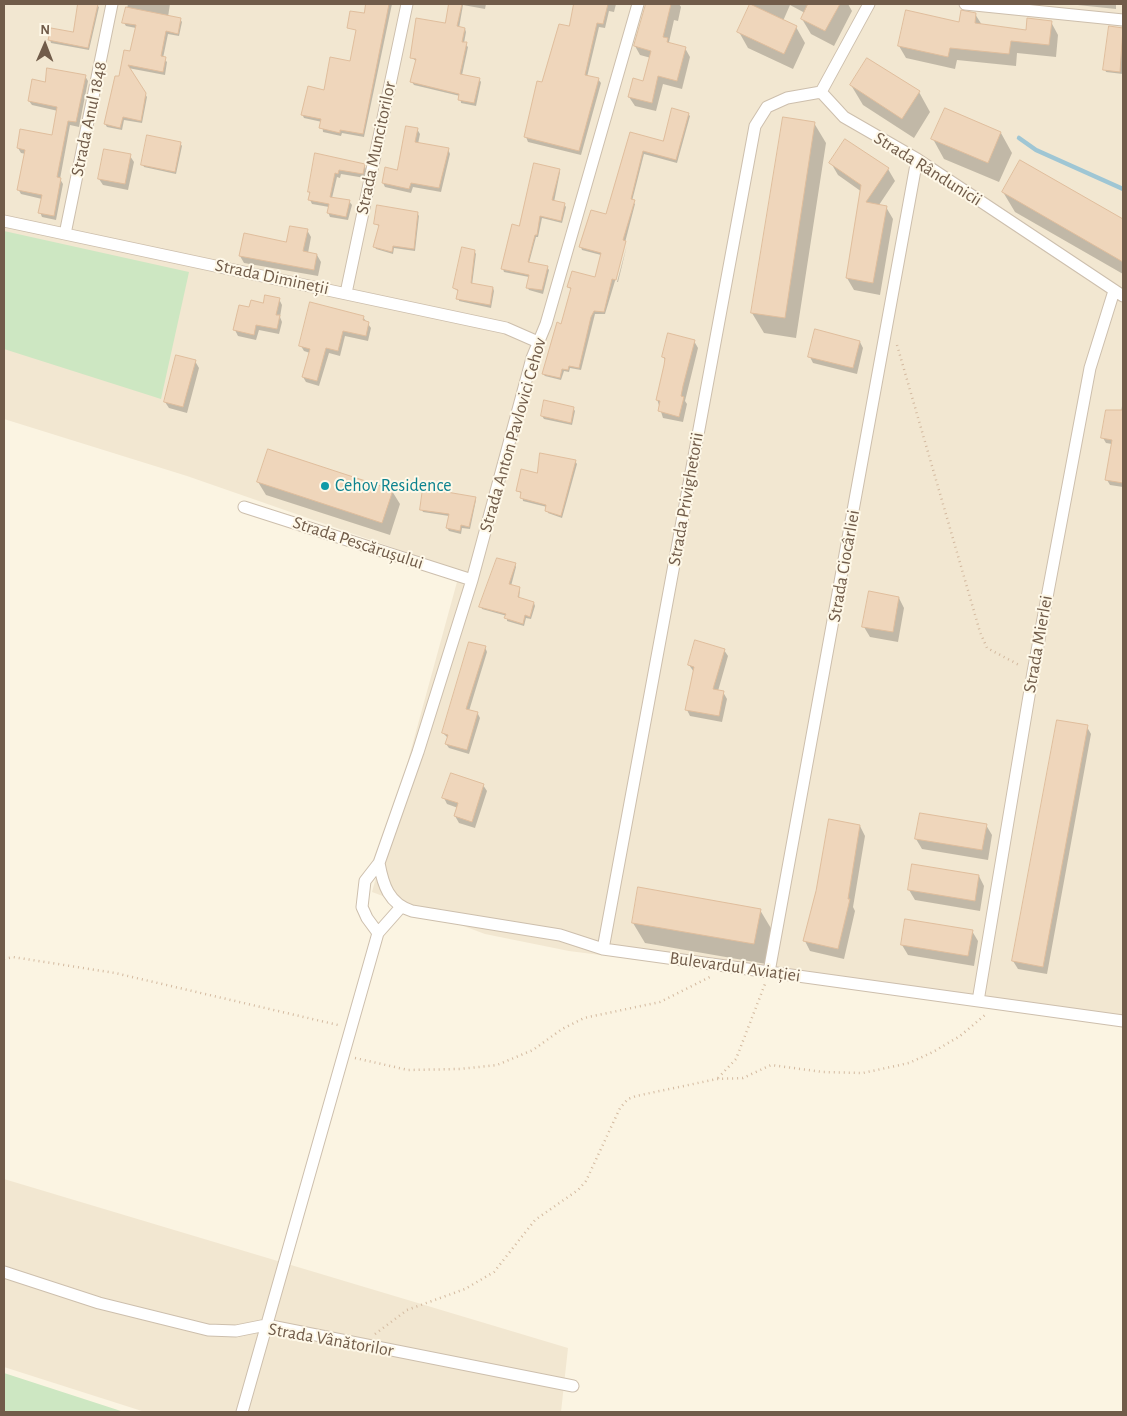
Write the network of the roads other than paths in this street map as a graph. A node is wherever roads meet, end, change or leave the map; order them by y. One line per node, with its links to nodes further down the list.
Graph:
1 (112, 4): 10 (street, Strada Anul 1848)
2 (407, 4): 11 (street, Strada Muncitorilor)
3 (638, 4): 13 (street, Strada Anton Pavlovici Cehov)
4 (869, 4): 7 (street)
5 (966, 4): 6 (street)
6 (1123, 20)
7 (821, 92): 8 (street, Strada Rândunicii); 19 (street, Strada Privighetorii)
8 (917, 159): 12 (street, Strada Rândunicii); 20 (street, Strada Ciocârliei)
9 (4, 221): 10 (street, Strada Dimineții)
10 (65, 234): 11 (street, Strada Dimineții)
11 (346, 293): 13 (street, Strada Dimineții)
12 (1119, 294): 21 (street, Strada Mierlei)
13 (538, 342): 15 (street, Strada Anton Pavlovici Cehov)
14 (244, 506): 15 (street, Strada Pescărușului)
15 (472, 580): 16 (street, Strada Anton Pavlovici Cehov)
16 (379, 863): 17 (street); 18 (street, Strada Anton Pavlovici Cehov)
17 (401, 907): 18 (street); 19 (street, Bulevardul Aviației)
18 (378, 934): 24 (street)
19 (603, 949): 20 (street, Bulevardul Aviației)
20 (770, 972): 21 (street, Bulevardul Aviației)
21 (978, 1001): 22 (street, Bulevardul Aviației)
22 (1123, 1021)
23 (4, 1272): 24 (street, Strada Vânătorilor)
24 (266, 1325): 25 (street, Strada Vânătorilor); 26 (street)
25 (573, 1386)
26 (242, 1412)

